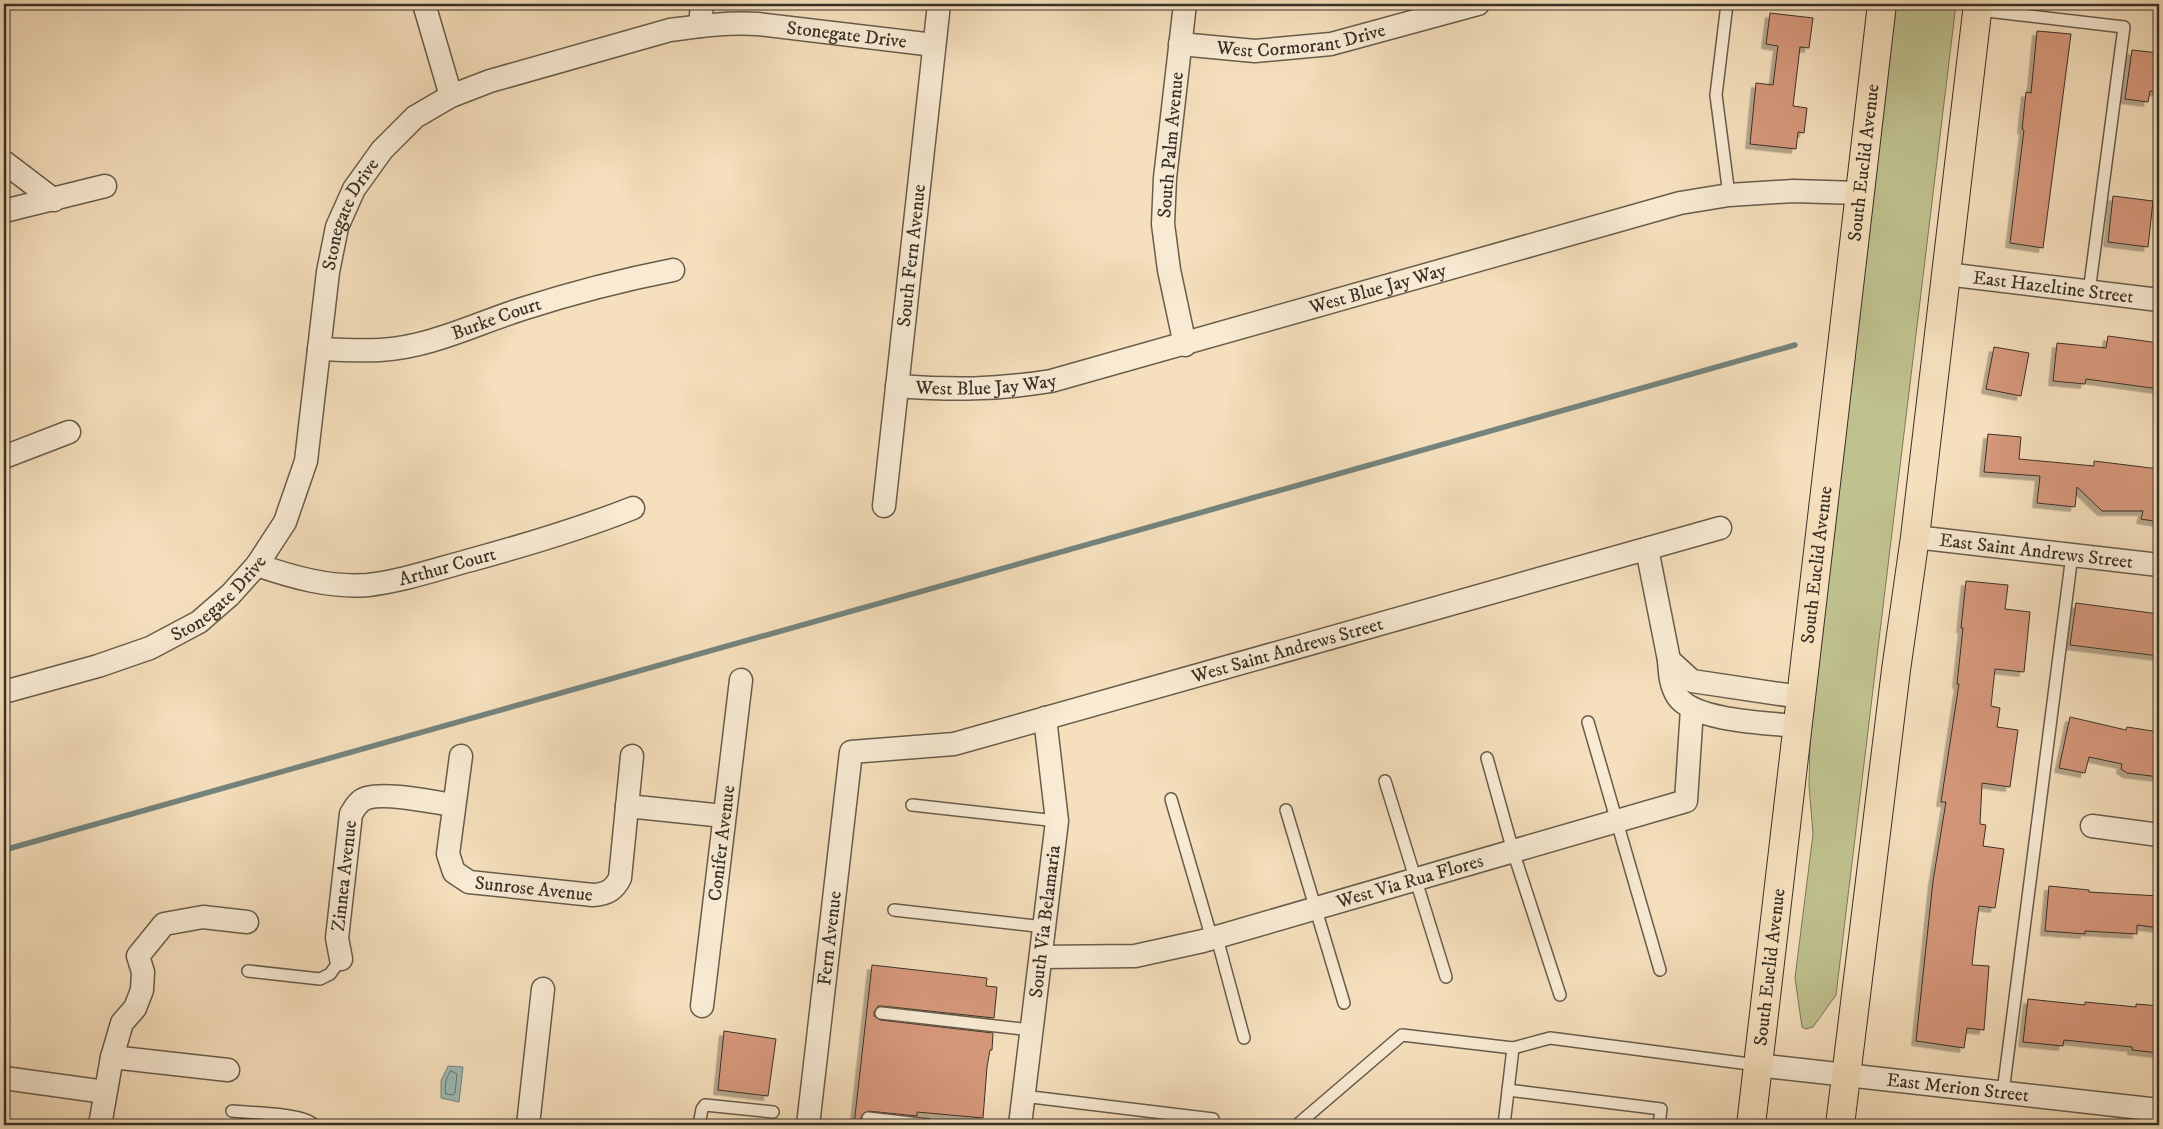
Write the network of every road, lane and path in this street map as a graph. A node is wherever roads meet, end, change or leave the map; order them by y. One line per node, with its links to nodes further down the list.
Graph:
1 (424, 4): 11 (street)
2 (939, 4): 10 (street, South Fern Avenue)
3 (1185, 4): 9 (street, South Palm Avenue)
4 (1478, 4): 9 (street, West Cormorant Drive)
5 (1727, 4): 15 (lane)
6 (1882, 4): 14 (main road, South Euclid Avenue)
7 (1978, 7): 19 (main road); 20 (lane)
8 (701, 15): 10 (street, Stonegate Drive); 11 (street, Stonegate Drive)
9 (1180, 44): 22 (street, South Palm Avenue)
10 (934, 45): 24 (street, South Fern Avenue)
11 (451, 96): 23 (street, Stonegate Drive)
12 (4, 162): 16 (street)
13 (105, 186): 16 (street)
14 (1859, 193): 15 (street, West Blue Jay Way); 38 (main road, South Euclid Avenue)
15 (1730, 195): 22 (street, West Blue Jay Way)
16 (54, 200): 17 (street)
17 (4, 211)
18 (673, 270): 23 (street, Burke Court)
19 (1946, 274): 20 (street, East Hazeltine Street); 30 (main road)
20 (2088, 292): 21 (street, East Hazeltine Street)
21 (2159, 300)
22 (1186, 345): 24 (street, West Blue Jay Way)
23 (319, 349): 33 (street, Stonegate Drive)
24 (897, 386): 27 (street, South Fern Avenue)
25 (69, 432): 26 (street)
26 (4, 457)
27 (884, 506)
28 (633, 508): 33 (street, Arthur Court)
29 (1720, 528): 31 (street, West Saint Andrews Street)
30 (1915, 536): 32 (street, East Saint Andrews Street); 81 (main road)
31 (1647, 549): 35 (street); 40 (street, West Saint Andrews Street)
32 (2072, 555): 34 (street, East Saint Andrews Street); 85 (lane)
33 (257, 565): 37 (street, Stonegate Drive)
34 (2159, 565)
35 (1669, 660): 38 (street); 39 (street)
36 (740, 680): 53 (street, Conifer Avenue)
37 (4, 692)
38 (1800, 697): 42 (main road, South Euclid Avenue)
39 (1692, 709): 42 (street); 55 (street, West Via Rua Flores)
40 (1044, 718): 43 (street, West Saint Andrews Street); 54 (street, South Via Belamaria)
41 (1588, 722): 55 (lane)
42 (1796, 726): 79 (main road, South Euclid Avenue)
43 (851, 752): 96 (street, Fern Avenue)
44 (461, 756): 49 (street, Sunrose Avenue)
45 (632, 756): 51 (street)
46 (1487, 758): 58 (lane)
47 (1385, 781): 59 (lane)
48 (1171, 799): 64 (lane)
49 (454, 805): 51 (street, Sunrose Avenue); 66 (street, Zinnea Avenue)
50 (912, 805): 54 (lane)
51 (627, 806): 53 (street)
52 (1286, 810): 60 (lane)
53 (724, 816): 73 (street, Conifer Avenue)
54 (1057, 821): 63 (street, South Via Belamaria)
55 (1615, 821): 58 (street, West Via Rua Flores); 67 (lane)
56 (2092, 826): 57 (street)
57 (2159, 835)
58 (1513, 851): 59 (street, West Via Rua Flores); 71 (lane)
59 (1415, 880): 60 (street, West Via Rua Flores); 69 (lane)
60 (1316, 908): 64 (street, West Via Rua Flores); 72 (lane)
61 (894, 910): 63 (lane)
62 (248, 922): 78 (street)
63 (1044, 927): 65 (street, South Via Belamaria)
64 (1214, 938): 65 (street, West Via Rua Flores); 76 (lane)
65 (1041, 957): 75 (street, South Via Belamaria)
66 (341, 959): 68 (lane)
67 (1660, 970)
68 (248, 971)
69 (1446, 977)
70 (543, 989): 94 (street)
71 (1560, 995)
72 (1344, 1003)
73 (702, 1006)
74 (881, 1013): 75 (lane)
75 (1031, 1030): 86 (street, South Via Belamaria)
76 (1244, 1038)
77 (1512, 1048): 79 (lane); 83 (lane); 99 (lane)
78 (112, 1057): 80 (street); 84 (street)
79 (1758, 1065): 81 (street, East Merion Street); 102 (main road, South Euclid Avenue)
80 (228, 1070)
81 (1846, 1074): 85 (street, East Merion Street); 103 (main road)
82 (4, 1078): 84 (street)
83 (1508, 1090): 100 (lane); 101 (lane)
84 (105, 1092): 92 (street)
85 (2003, 1092): 87 (street, East Merion Street)
86 (1024, 1096): 91 (lane); 98 (street, South Via Belamaria)
87 (2159, 1110)
88 (232, 1111): 93 (lane)
89 (773, 1112): 95 (lane)
90 (868, 1118): 97 (lane)
91 (1213, 1119)
92 (100, 1125)
93 (314, 1125)
94 (528, 1125)
95 (699, 1125)
96 (808, 1125)
97 (928, 1125)
98 (1020, 1125)
99 (1297, 1125)
100 (1504, 1125)
101 (1659, 1125)
102 (1751, 1125)
103 (1840, 1125)

